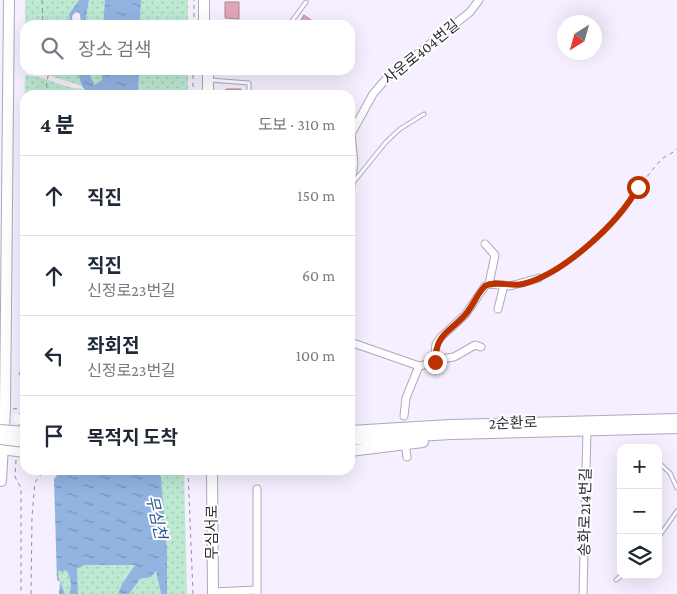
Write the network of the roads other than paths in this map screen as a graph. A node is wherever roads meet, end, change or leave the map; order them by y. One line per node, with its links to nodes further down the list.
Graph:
1 (9, 0): 7 (street)
2 (204, 0): 5 (street)
3 (479, 0): 12 (street, 사운로404번길)
4 (306, 2): 6 (lane)
5 (204, 20)
6 (293, 20)
7 (4, 66): 19 (street)
8 (208, 75): 9 (street); 10 (lane)
9 (208, 90)
10 (249, 90)
11 (424, 114): 13 (lane)
12 (355, 127)
13 (355, 179)
14 (486, 244): 16 (street)
15 (539, 278): 17 (street)
16 (489, 284): 17 (street); 22 (street)
17 (504, 285): 18 (street)
18 (498, 309)
19 (6, 333): 23 (street); 28 (street)
20 (355, 344): 24 (street)
21 (480, 347): 22 (street)
22 (435, 360): 24 (street)
23 (0, 365)
24 (418, 366): 25 (street)
25 (404, 416)
26 (677, 419): 29 (street, 2순환로)
27 (20, 420): 28 (street)
28 (2, 424): 32 (street, bridge); 39 (street)
29 (470, 424): 30 (street); 34 (street, 2순환로)
30 (355, 425)
31 (677, 428): 33 (street, 2순환로)
32 (20, 430)
33 (587, 430): 35 (street, 2순환로); 51 (street, 송화로214번길)
34 (355, 431)
35 (451, 434): 37 (street, 2순환로); 40 (street)
36 (0, 439): 38 (street, bridge)
37 (355, 440)
38 (20, 441)
39 (2, 449): 41 (street); 44 (street)
40 (355, 450)
41 (20, 452)
42 (662, 465): 45 (lane)
43 (212, 475): 50 (street, 무심서로)
44 (1, 481)
45 (677, 488)
46 (257, 489): 49 (street)
47 (677, 511): 48 (lane)
48 (661, 534)
49 (257, 592): 50 (street)
50 (213, 593)
51 (583, 594)

